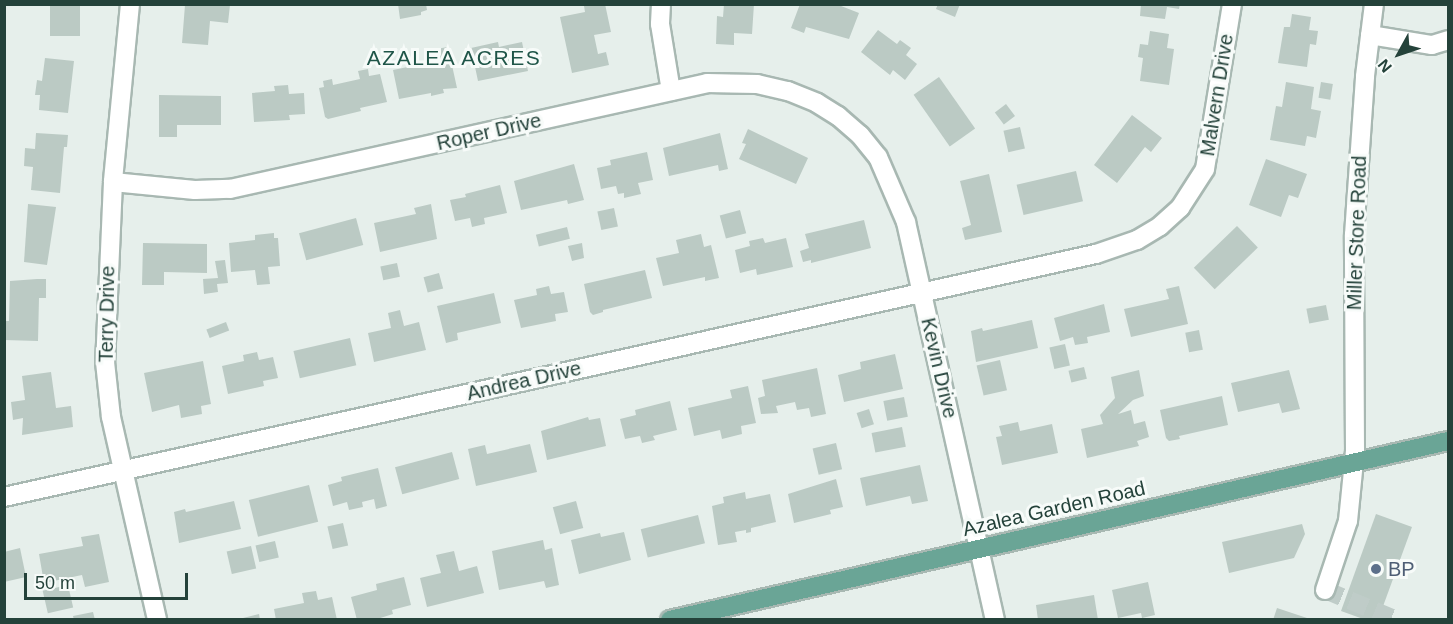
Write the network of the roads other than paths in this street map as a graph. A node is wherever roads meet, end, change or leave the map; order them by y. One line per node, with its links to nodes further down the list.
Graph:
1 (130, 4): 9 (street, Terry Drive)
2 (661, 4): 7 (street)
3 (1232, 4): 10 (street, Malvern Drive)
4 (1374, 4): 5 (street, Miller Store Road)
5 (1370, 35): 6 (street); 13 (street, Miller Store Road)
6 (1449, 39)
7 (671, 91): 8 (street, Roper Drive); 9 (street, Roper Drive)
8 (854, 130): 11 (street, Kevin Drive)
9 (113, 182): 14 (street, Terry Drive)
10 (1044, 265): 11 (street, Andrea Drive)
11 (922, 292): 14 (street, Andrea Drive); 16 (street, Kevin Drive)
12 (1449, 441): 13 (main road, Azalea Garden Road)
13 (1353, 462): 16 (main road, Azalea Garden Road); 17 (street, Miller Store Road)
14 (124, 470): 15 (street, Andrea Drive); 18 (street, Terry Drive)
15 (4, 497)
16 (980, 550): 19 (main road, Azalea Garden Road); 20 (street, Kevin Drive)
17 (1325, 590)
18 (157, 620)
19 (670, 620)
20 (995, 620)

